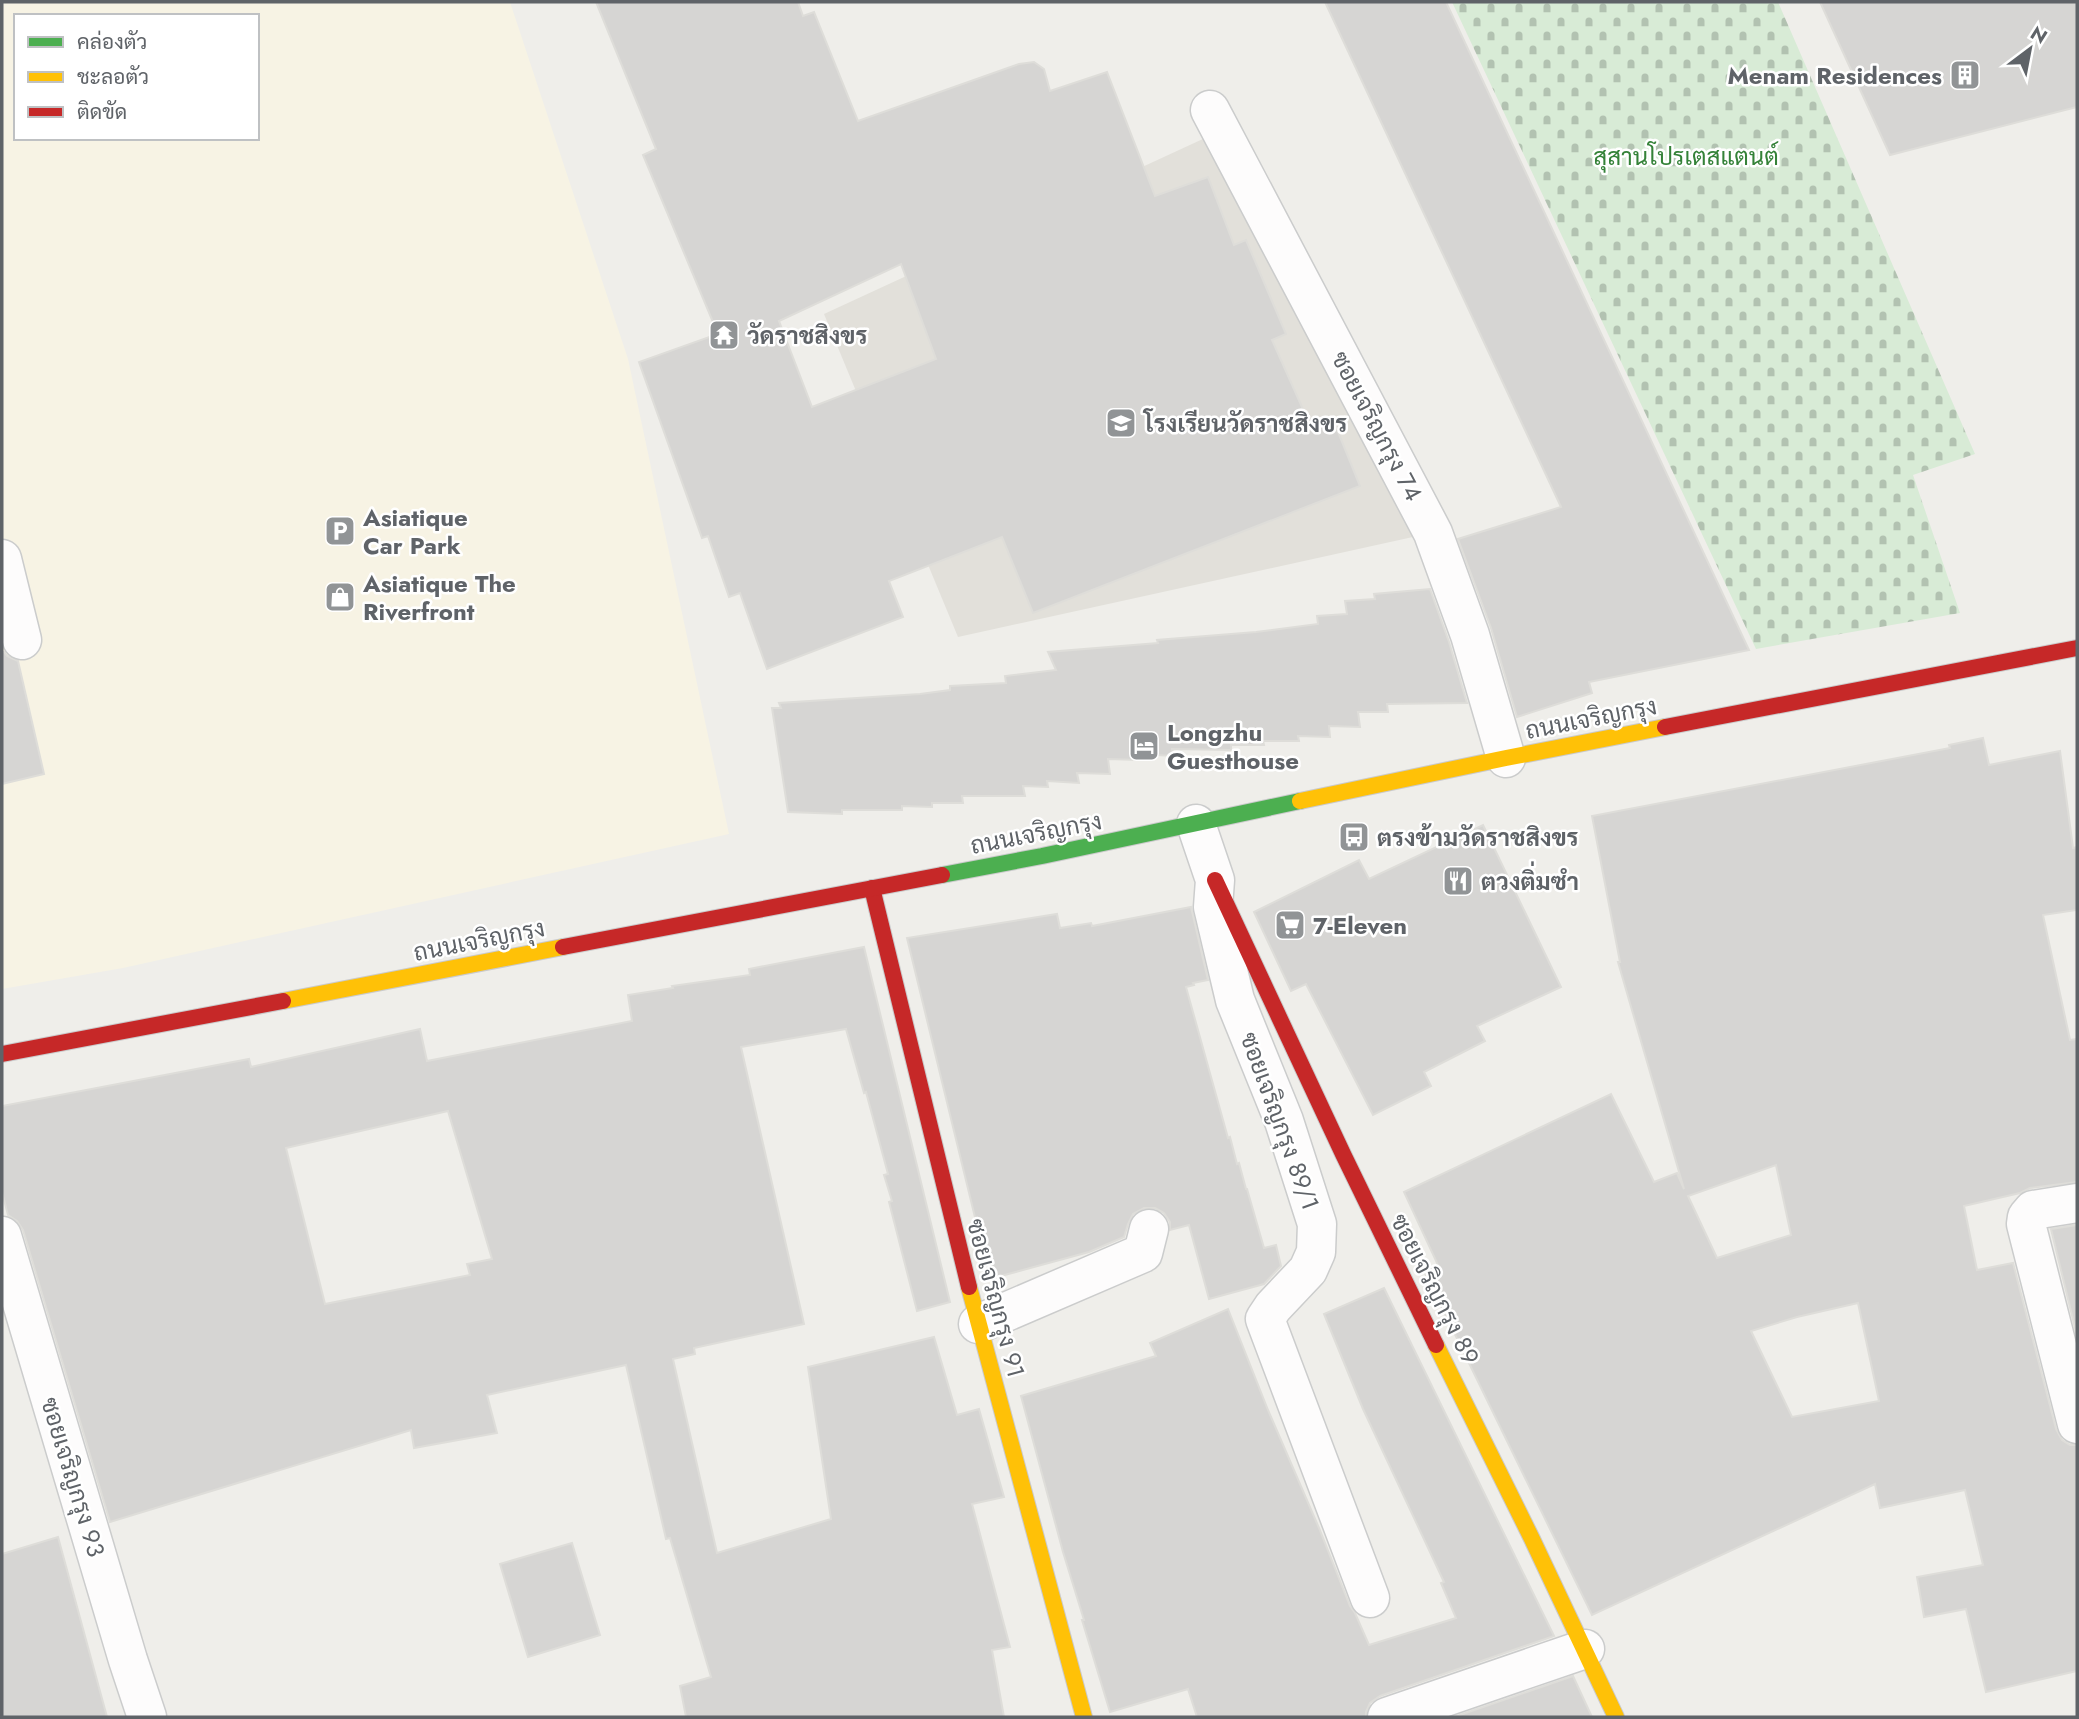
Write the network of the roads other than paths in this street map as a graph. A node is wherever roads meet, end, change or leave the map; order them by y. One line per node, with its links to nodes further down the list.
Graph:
1 (1210, 110): 5 (street, ซอยเจริญกรุง 74)
2 (2, 559): 3 (street)
3 (22, 640)
4 (2077, 648): 5 (main road, ถนนเจริญกรุง)
5 (1506, 758): 6 (main road, ถนนเจริญกรุง)
6 (1196, 824): 7 (street, ซอยเจริญกรุง 89/1); 8 (main road, ถนนเจริญกรุง)
7 (1215, 880): 15 (street, ซอยเจริญกรุง 89/1); 16 (main road, ซอยเจริญกรุง 89)
8 (872, 888): 9 (main road, ถนนเจริญกรุง); 13 (main road, ซอยเจริญกรุง 91)
9 (2, 1054)
10 (2077, 1203): 14 (street)
11 (1149, 1229): 13 (street)
12 (2, 1236): 17 (street, ซอยเจริญกรุง 93)
13 (978, 1324): 18 (main road, ซอยเจริญกรุง 91)
14 (2077, 1424)
15 (1370, 1598)
16 (1585, 1649): 19 (street); 20 (main road, ซอยเจริญกรุง 89)
17 (147, 1717)
18 (1084, 1717)
19 (1387, 1717)
20 (1616, 1717)

